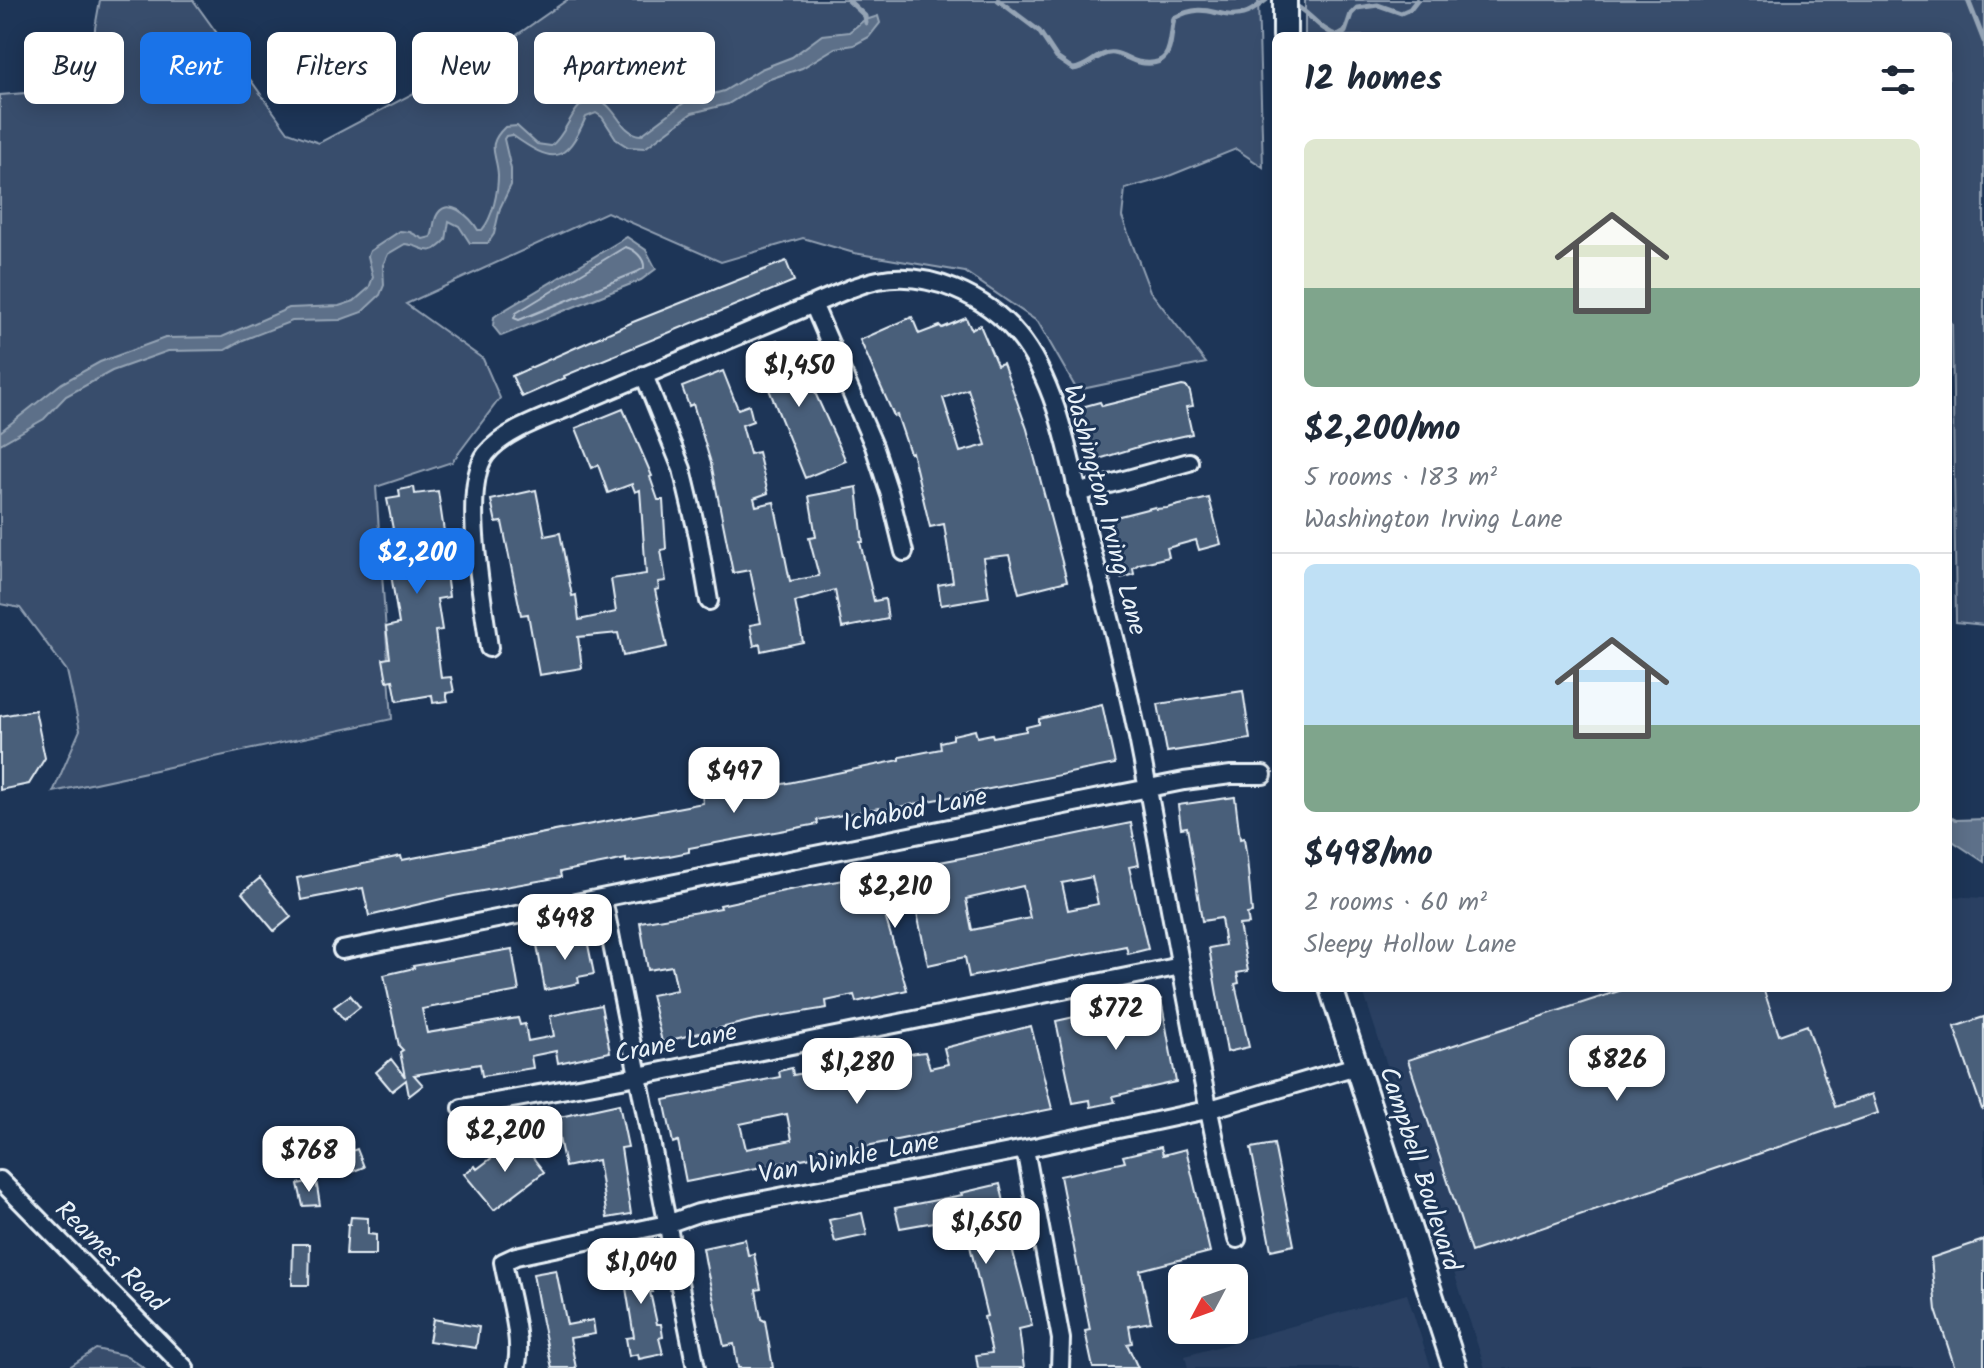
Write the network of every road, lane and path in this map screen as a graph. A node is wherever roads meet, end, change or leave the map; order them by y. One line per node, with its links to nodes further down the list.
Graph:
1 (1285, 0): 2 (street)
2 (1285, 32)
3 (814, 306): 4 (street, Washington Irving Lane); 6 (street, Washington Irving Lane); 7 (street)
4 (644, 375): 8 (street); 9 (street, Washington Irving Lane)
5 (1189, 462): 6 (street)
6 (1077, 493): 11 (street, Washington Irving Lane)
7 (904, 552)
8 (709, 601)
9 (489, 648)
10 (1263, 775): 11 (street, Ichabod Lane)
11 (1147, 789): 12 (street, Ichabod Lane); 14 (street, Washington Irving Lane)
12 (603, 899): 13 (street, Ichabod Lane); 17 (street)
13 (342, 950)
14 (1181, 966): 17 (street, Crane Lane); 19 (street, Washington Irving Lane)
15 (1332, 992): 16 (street, Campbell Boulevard)
16 (1356, 1066): 19 (street, Van Winkle Lane); 28 (street, Campbell Boulevard)
17 (638, 1076): 18 (street, Crane Lane); 22 (street)
18 (462, 1108)
19 (1207, 1110): 20 (street, Van Winkle Lane); 23 (street, Washington Irving Lane)
20 (1025, 1149): 22 (street, Van Winkle Lane); 27 (street)
21 (0, 1180): 24 (street, Reames Road)
22 (667, 1224): 25 (street, Van Winkle Lane); 26 (street)
23 (1237, 1239)
24 (185, 1368)
25 (516, 1368)
26 (696, 1368)
27 (1060, 1368)
28 (1455, 1368)

